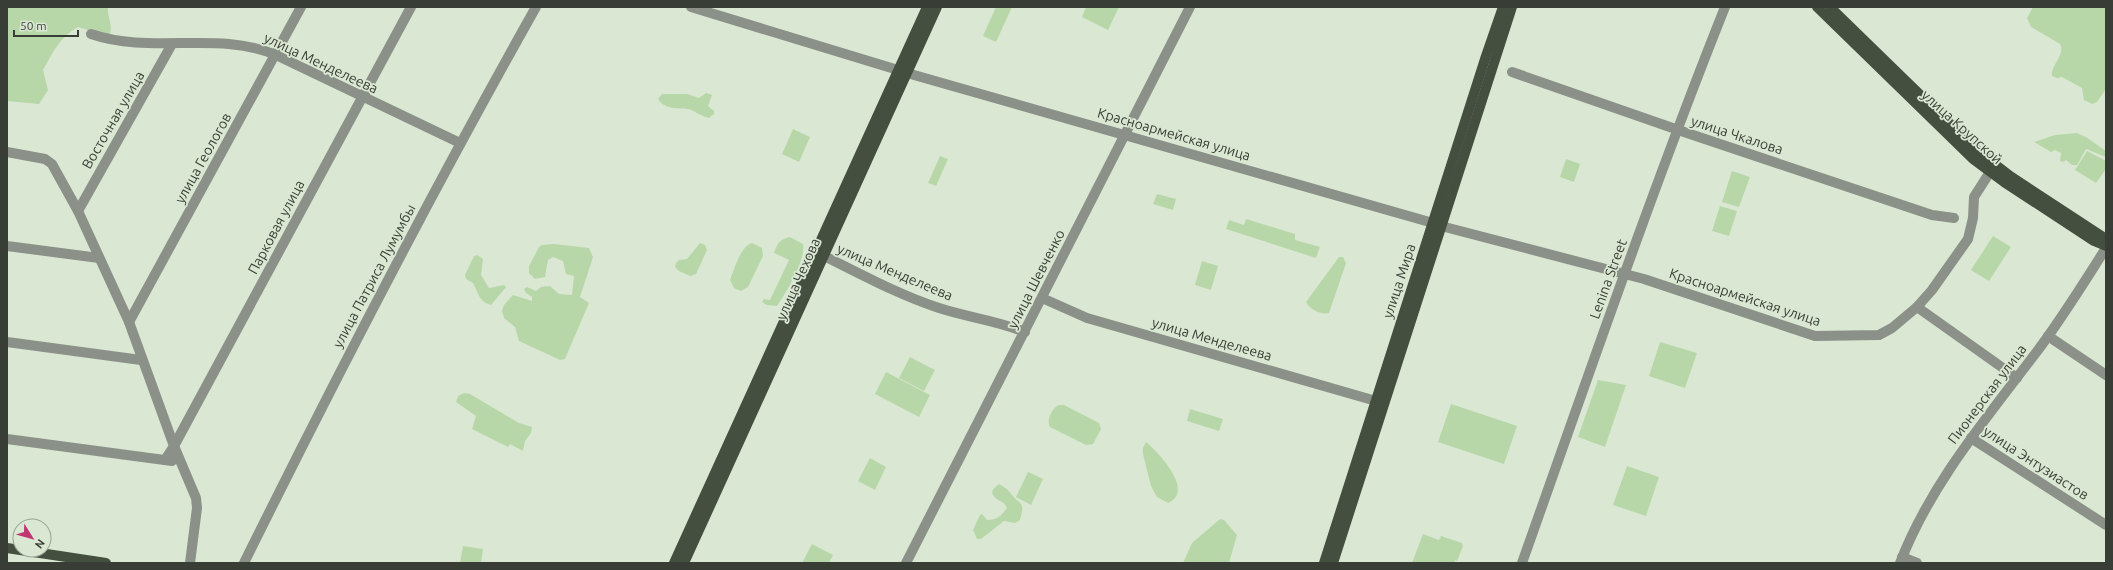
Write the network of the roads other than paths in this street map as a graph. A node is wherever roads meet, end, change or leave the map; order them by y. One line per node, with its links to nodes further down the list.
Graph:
1 (302, 7): 15 (street, улица Геологов)
2 (411, 7): 19 (street, Парковая улица)
3 (536, 7): 22 (street, улица Патриса Лумумбы)
4 (691, 7): 17 (street, Красноармейская улица)
5 (927, 7): 17 (main road, улица Чехова)
6 (937, 7): 17 (main road, улица Чехова)
7 (1190, 7): 21 (street, улица Шевченко)
8 (1503, 7): 16 (main road, улица Мира)
9 (1512, 7): 16 (main road, улица Мира)
10 (1726, 7): 20 (street, Lenina Street)
11 (1816, 7): 24 (main road, улица Крупской)
12 (1830, 7): 24 (main road, улица Крупской)
13 (91, 34): 14 (street, улица Менделеева)
14 (172, 44): 15 (street, улица Менделеева); 26 (street, Восточная улица)
15 (276, 55): 19 (street, улица Менделеева); 37 (street, улица Геологов)
16 (1489, 61): 28 (main road, улица Мира)
17 (903, 72): 21 (street, Красноармейская улица); 32 (main road, улица Чехова)
18 (1512, 72): 20 (street, улица Чкалова)
19 (362, 98): 22 (street, улица Менделеева); 47 (street, Парковая улица)
20 (1677, 130): 27 (street, улица Чкалова); 34 (street, Lenina Street)
21 (1125, 135): 28 (street, Красноармейская улица); 35 (street, улица Шевченко)
22 (460, 143): 57 (street, улица Патриса Лумумбы)
23 (7, 152): 26 (street)
24 (1976, 155): 25 (main road, улица Крупской)
25 (1992, 169): 29 (main road, улица Крупской); 31 (main road, улица Крупской); 36 (street, Красноармейская улица)
26 (78, 211): 33 (street)
27 (1954, 218)
28 (1437, 224): 34 (street, Красноармейская улица); 44 (main road, улица Мира)
29 (2106, 239)
30 (7, 246): 33 (street)
31 (2106, 247): 39 (street, Пионерская улица)
32 (819, 255): 38 (street, улица Менделеева); 58 (main road, улица Чехова); 59 (main road, улица Чехова)
33 (99, 258): 37 (street)
34 (1625, 273): 36 (street, Красноармейская улица); 61 (street, Lenina Street)
35 (1042, 298): 38 (street, улица Шевченко); 44 (street, улица Менделеева)
36 (1917, 307): 43 (street)
37 (129, 322): 41 (street)
38 (1024, 332): 60 (street, улица Шевченко)
39 (2048, 336): 42 (street); 43 (street, Пионерская улица)
40 (7, 342): 41 (street)
41 (141, 360): 47 (street)
42 (2106, 375)
43 (2017, 378): 45 (street, Пионерская улица)
44 (1380, 402): 53 (main road, улица Мира)
45 (1971, 438): 50 (street, улица Энтузиастов); 54 (street, Пионерская улица)
46 (7, 439): 48 (street)
47 (174, 446): 48 (street, Парковая улица); 49 (street)
48 (165, 460): 49 (street)
49 (180, 462): 56 (street)
50 (2106, 525)
51 (7, 548): 52 (main road)
52 (54, 559): 55 (main road)
53 (1329, 560)
54 (1901, 560): 62 (street)
55 (106, 563)
56 (190, 563)
57 (244, 563)
58 (674, 563)
59 (684, 563)
60 (906, 563)
61 (1522, 563)
62 (1916, 563)

